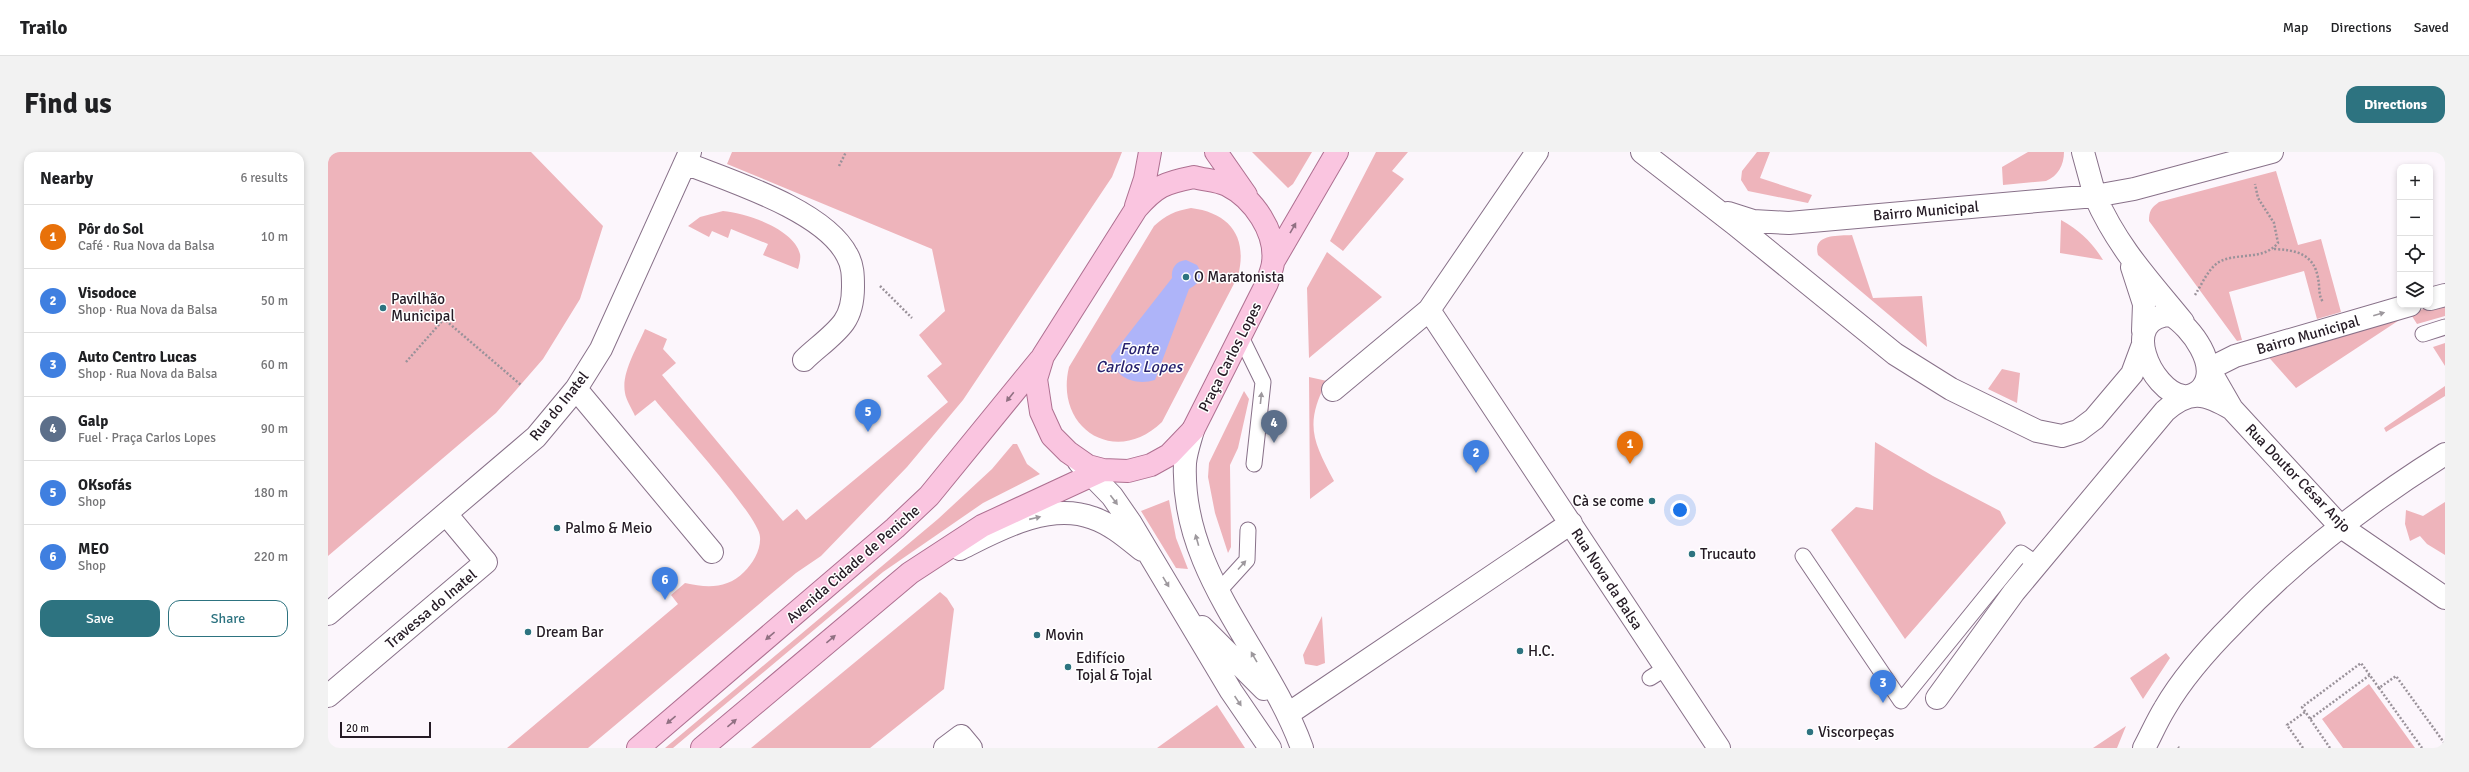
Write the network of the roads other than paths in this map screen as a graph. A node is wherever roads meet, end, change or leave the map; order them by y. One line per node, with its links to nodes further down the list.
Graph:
1 (1150, 152): 13 (main road)
2 (1337, 152): 17 (main road, one-way to 2)
3 (1537, 152): 21 (street)
4 (1642, 152): 12 (street)
5 (2083, 152): 10 (street)
6 (2272, 152): 10 (street, Bairro Municipal)
7 (1219, 153): 9 (main road); 11 (main road)
8 (687, 158): 28 (street); 32 (street, Rua do Inatel)
9 (1194, 177): 11 (main road, Praça Carlos Lopes); 13 (main road, Praça Carlos Lopes)
10 (2095, 196): 14 (street, Bairro Municipal); 15 (street)
11 (1254, 207): 17 (main road, Praça Carlos Lopes)
12 (1713, 207): 14 (street, Bairro Municipal); 16 (street)
13 (1134, 211): 27 (main road, Praça Carlos Lopes)
14 (1789, 223): 16 (street)
15 (2127, 255): 22 (street); 26 (street)
16 (1775, 256): 31 (street)
17 (1273, 262): 25 (main road, Praça Carlos Lopes)
18 (2445, 295): 19 (street)
19 (2433, 298)
20 (2400, 308): 29 (street, Bairro Municipal, one-way to 20)
21 (1429, 310): 33 (street); 42 (street, Rua Nova da Balsa)
22 (2183, 322): 26 (street); 29 (street)
23 (2445, 327): 24 (lane)
24 (2424, 334)
25 (1240, 335): 37 (main road, Praça Carlos Lopes); 39 (lane, one-way to 25)
26 (2143, 339): 30 (street); 31 (street)
27 (1043, 356): 40 (main road, Praça Carlos Lopes); 57 (main road, Avenida Cidade de Peniche, one-way to 57)
28 (804, 360)
29 (2208, 369): 34 (street); 35 (street, Rua Doutor César Anjo)
30 (2160, 380): 31 (street); 34 (street); 36 (street)
31 (2126, 381)
32 (576, 389): 41 (street, Rua do Inatel); 45 (street)
33 (1333, 390)
34 (2193, 395): 35 (street); 36 (street)
35 (2232, 409): 43 (street, Rua Doutor César Anjo)
36 (2165, 411): 48 (street)
37 (1193, 430): 40 (main road, Praça Carlos Lopes); 50 (street, one-way to 37)
38 (2445, 454): 43 (street)
39 (1254, 464)
40 (1097, 473): 47 (street, one-way to 47); 49 (main road)
41 (446, 514): 53 (street, Rua do Inatel); 54 (street, Travessa do Inatel)
42 (1571, 523): 56 (street); 63 (street, Rua Nova da Balsa)
43 (2340, 526): 51 (street, Rua Doutor César Anjo); 64 (street)
44 (1248, 530): 50 (lane, one-way to 44)
45 (712, 552)
46 (1803, 556): 48 (lane)
47 (1151, 557): 49 (street, one-way to 47); 52 (street, one-way to 52)
48 (2037, 564): 55 (street)
49 (910, 573): 58 (main road, one-way to 49)
50 (1217, 593): 56 (street, one-way to 50)
51 (2445, 598)
52 (1182, 607): 56 (street); 61 (street, one-way to 61)
53 (328, 614)
54 (328, 696)
55 (1938, 698)
56 (1288, 714): 62 (street)
57 (638, 748)
58 (702, 748)
59 (945, 748): 60 (street)
60 (971, 748)
61 (1270, 748)
62 (1302, 748)
63 (1719, 748)
64 (2144, 748)

